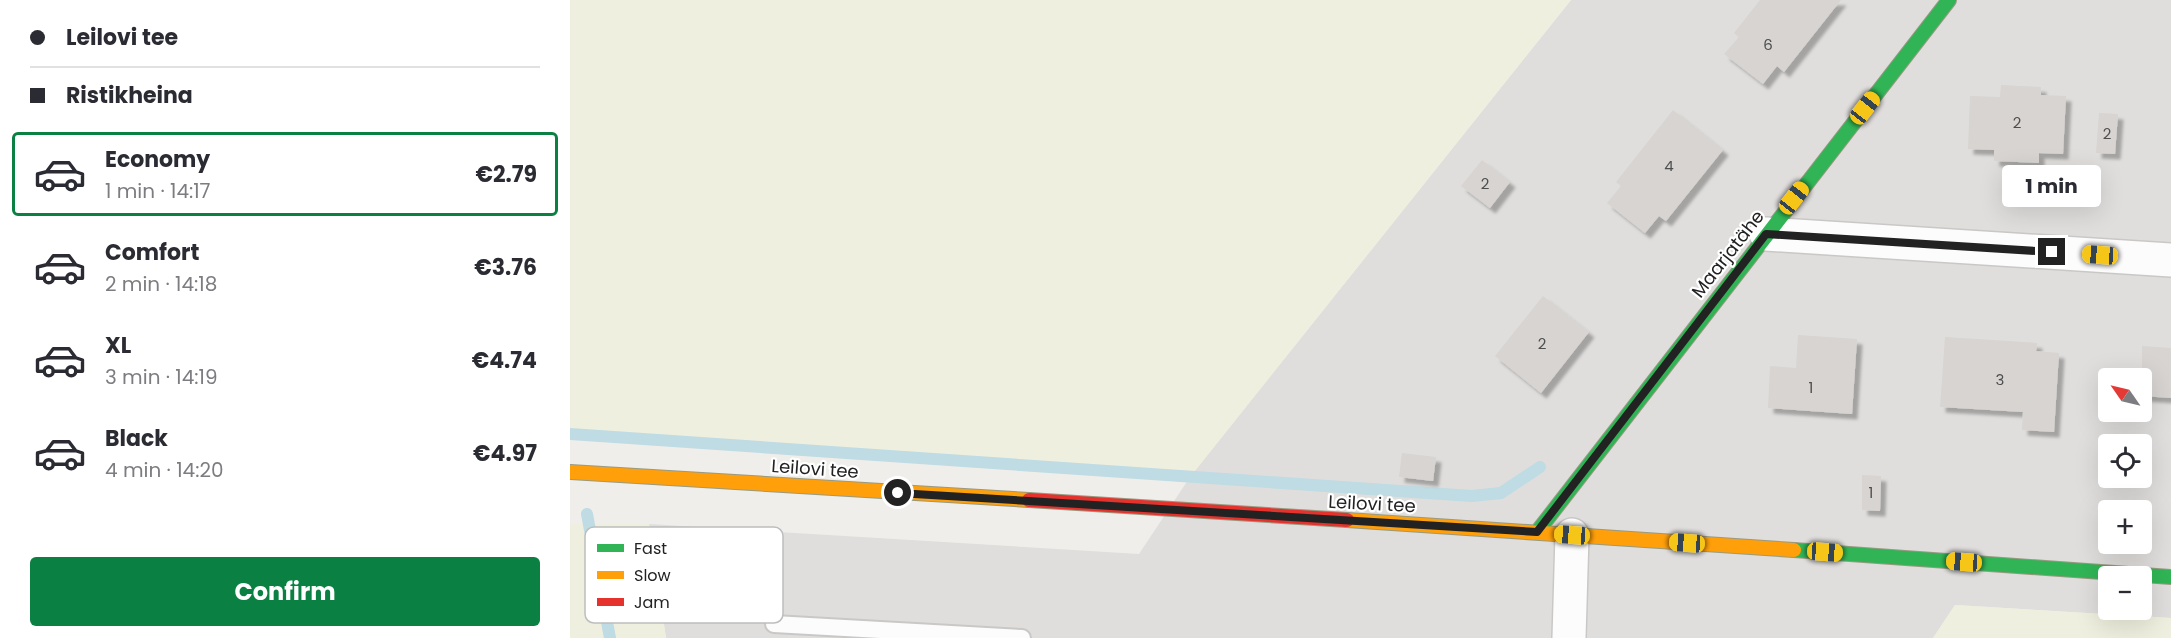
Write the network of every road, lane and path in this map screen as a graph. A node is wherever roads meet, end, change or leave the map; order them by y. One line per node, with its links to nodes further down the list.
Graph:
1 (1949, 0): 2 (street, Maarjatähe)
2 (1766, 234): 3 (street); 5 (street, Maarjatähe)
3 (2171, 260)
4 (570, 472): 5 (street, Leilovi tee)
5 (1537, 532): 6 (street, Leilovi tee)
6 (1572, 535): 7 (street, Leilovi tee); 10 (street)
7 (2171, 577)
8 (774, 624): 9 (lane)
9 (1022, 638)
10 (1569, 638)

